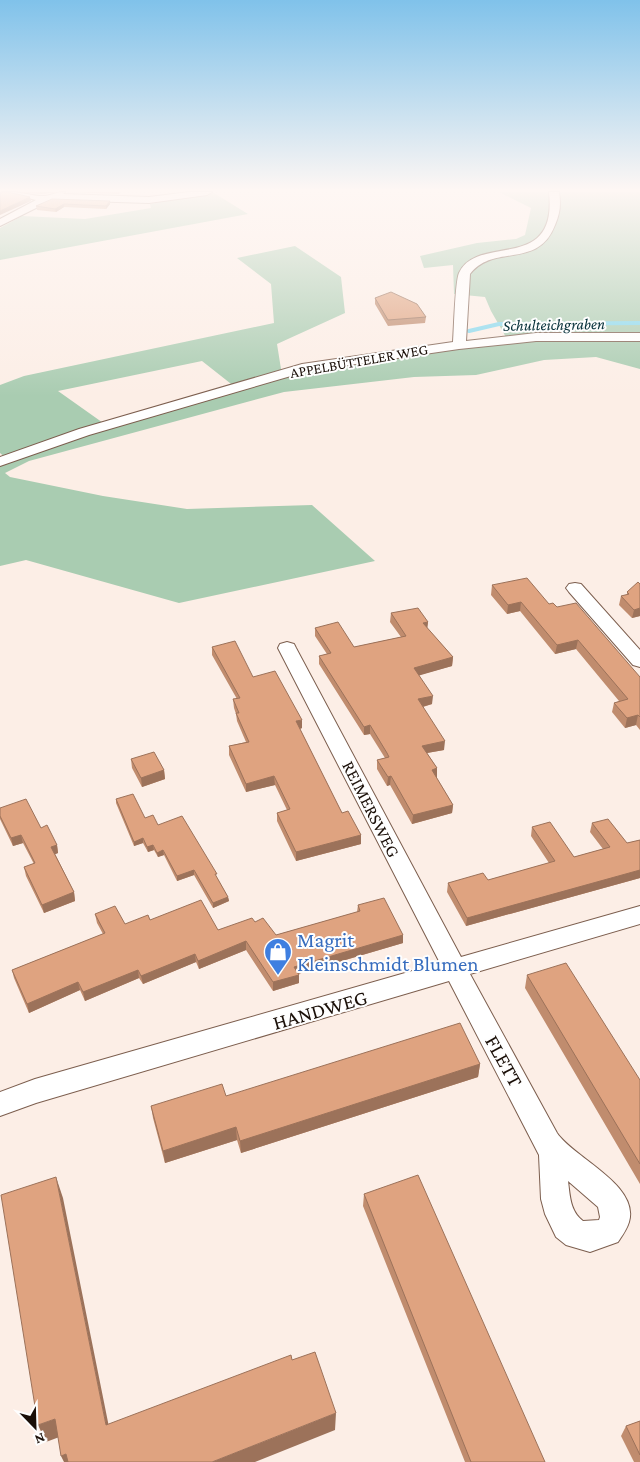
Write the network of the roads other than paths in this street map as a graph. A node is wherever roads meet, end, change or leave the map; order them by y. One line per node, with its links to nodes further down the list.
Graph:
1 (482, 260): 3 (street)
2 (640, 337): 3 (street, APPELBÜTTELER WEG)
3 (459, 345): 4 (street, APPELBÜTTELER WEG)
4 (0, 462)
5 (575, 588): 7 (street)
6 (287, 648): 9 (street, REIMERSWEG)
7 (640, 661)
8 (640, 915): 9 (street, HANDWEG)
9 (454, 970): 10 (street, HANDWEG); 11 (street, FLETT)
10 (0, 1104)
11 (554, 1152)

